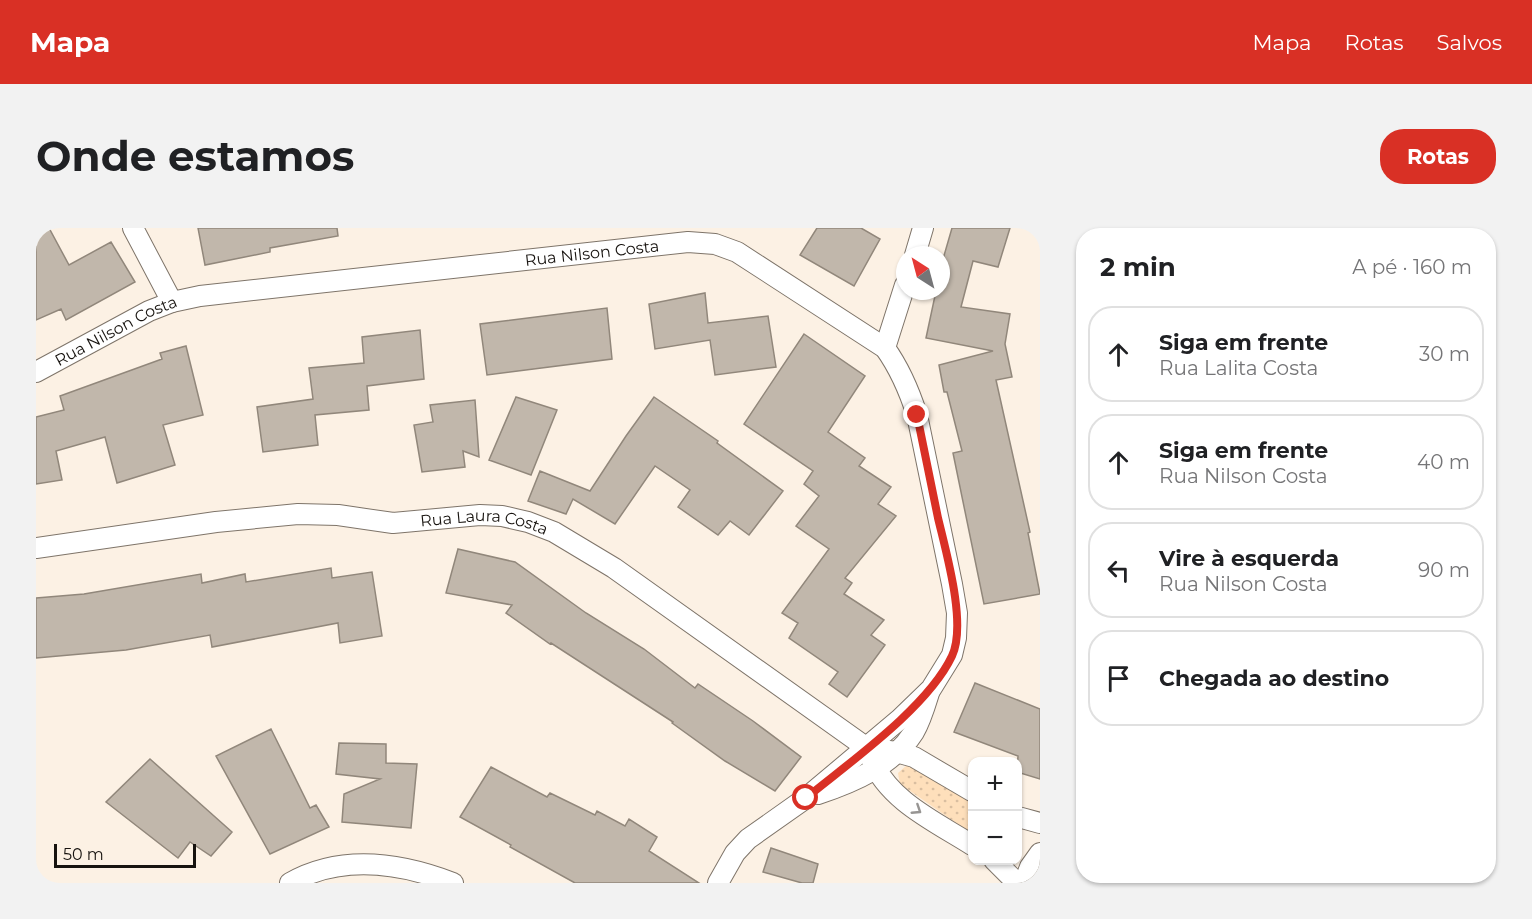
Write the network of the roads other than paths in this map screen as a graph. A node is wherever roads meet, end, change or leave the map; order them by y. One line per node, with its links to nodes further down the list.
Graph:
1 (133, 228): 5 (street)
2 (923, 228): 3 (street)
3 (918, 246)
4 (900, 300): 6 (street)
5 (172, 302): 6 (street, Rua Nilson Costa); 7 (street, Rua Nilson Costa)
6 (885, 348): 9 (street, Rua Nilson Costa)
7 (36, 372)
8 (36, 548): 10 (street, Rua Laura Costa)
9 (931, 689): 10 (street, Rua Nilson Costa); 11 (street, Rua Nilson Costa)
10 (867, 748): 11 (street, Rua Laura Costa); 12 (street); 14 (street, Rua Nilson Costa)
11 (896, 752): 12 (street, Rua Nilson Costa); 13 (street, Rua Laura Costa)
12 (875, 770): 14 (street, Rua Nilson Costa); 17 (street, one-way to 17)
13 (968, 789)
14 (806, 798): 22 (street)
15 (1022, 819): 16 (street)
16 (1040, 824)
17 (968, 842)
18 (1040, 853): 24 (street)
19 (998, 865): 23 (street)
20 (290, 883): 21 (street)
21 (453, 883)
22 (718, 883)
23 (1017, 883)
24 (1024, 883)

